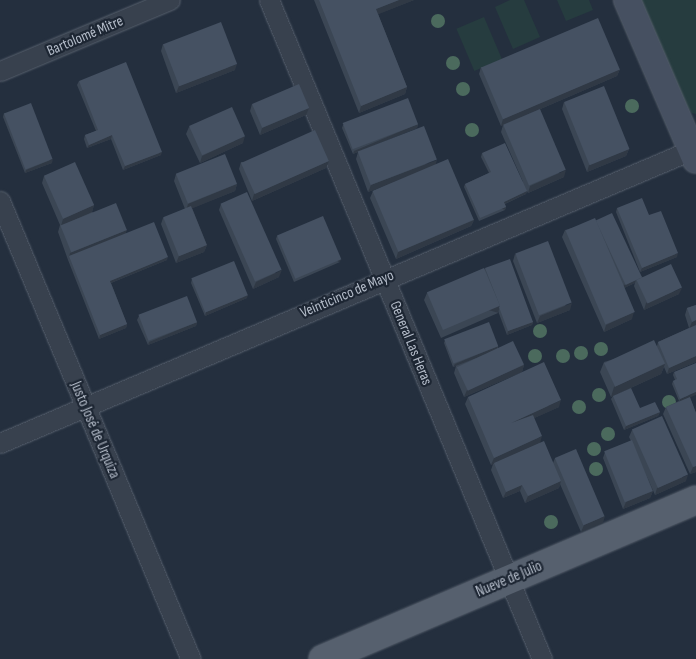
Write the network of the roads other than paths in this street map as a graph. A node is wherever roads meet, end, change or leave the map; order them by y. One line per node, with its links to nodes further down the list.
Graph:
1 (170, 0): 4 (street, Bartolomé Mitre)
2 (269, 0): 7 (street, General Las Heras)
3 (627, 0): 5 (main road)
4 (0, 71)
5 (695, 152): 7 (street, Veinticinco de Mayo)
6 (0, 201): 8 (street, Justo José de Urquiza)
7 (384, 278): 8 (street, Veinticinco de Mayo); 11 (street, General Las Heras)
8 (85, 406): 9 (street, Veinticinco de Mayo); 12 (street, Justo José de Urquiza)
9 (0, 443)
10 (696, 500): 11 (main road, Nueve de Julio)
11 (508, 579): 13 (main road, Nueve de Julio); 14 (street, General Las Heras)
12 (191, 659)
13 (322, 659)
14 (542, 659)

